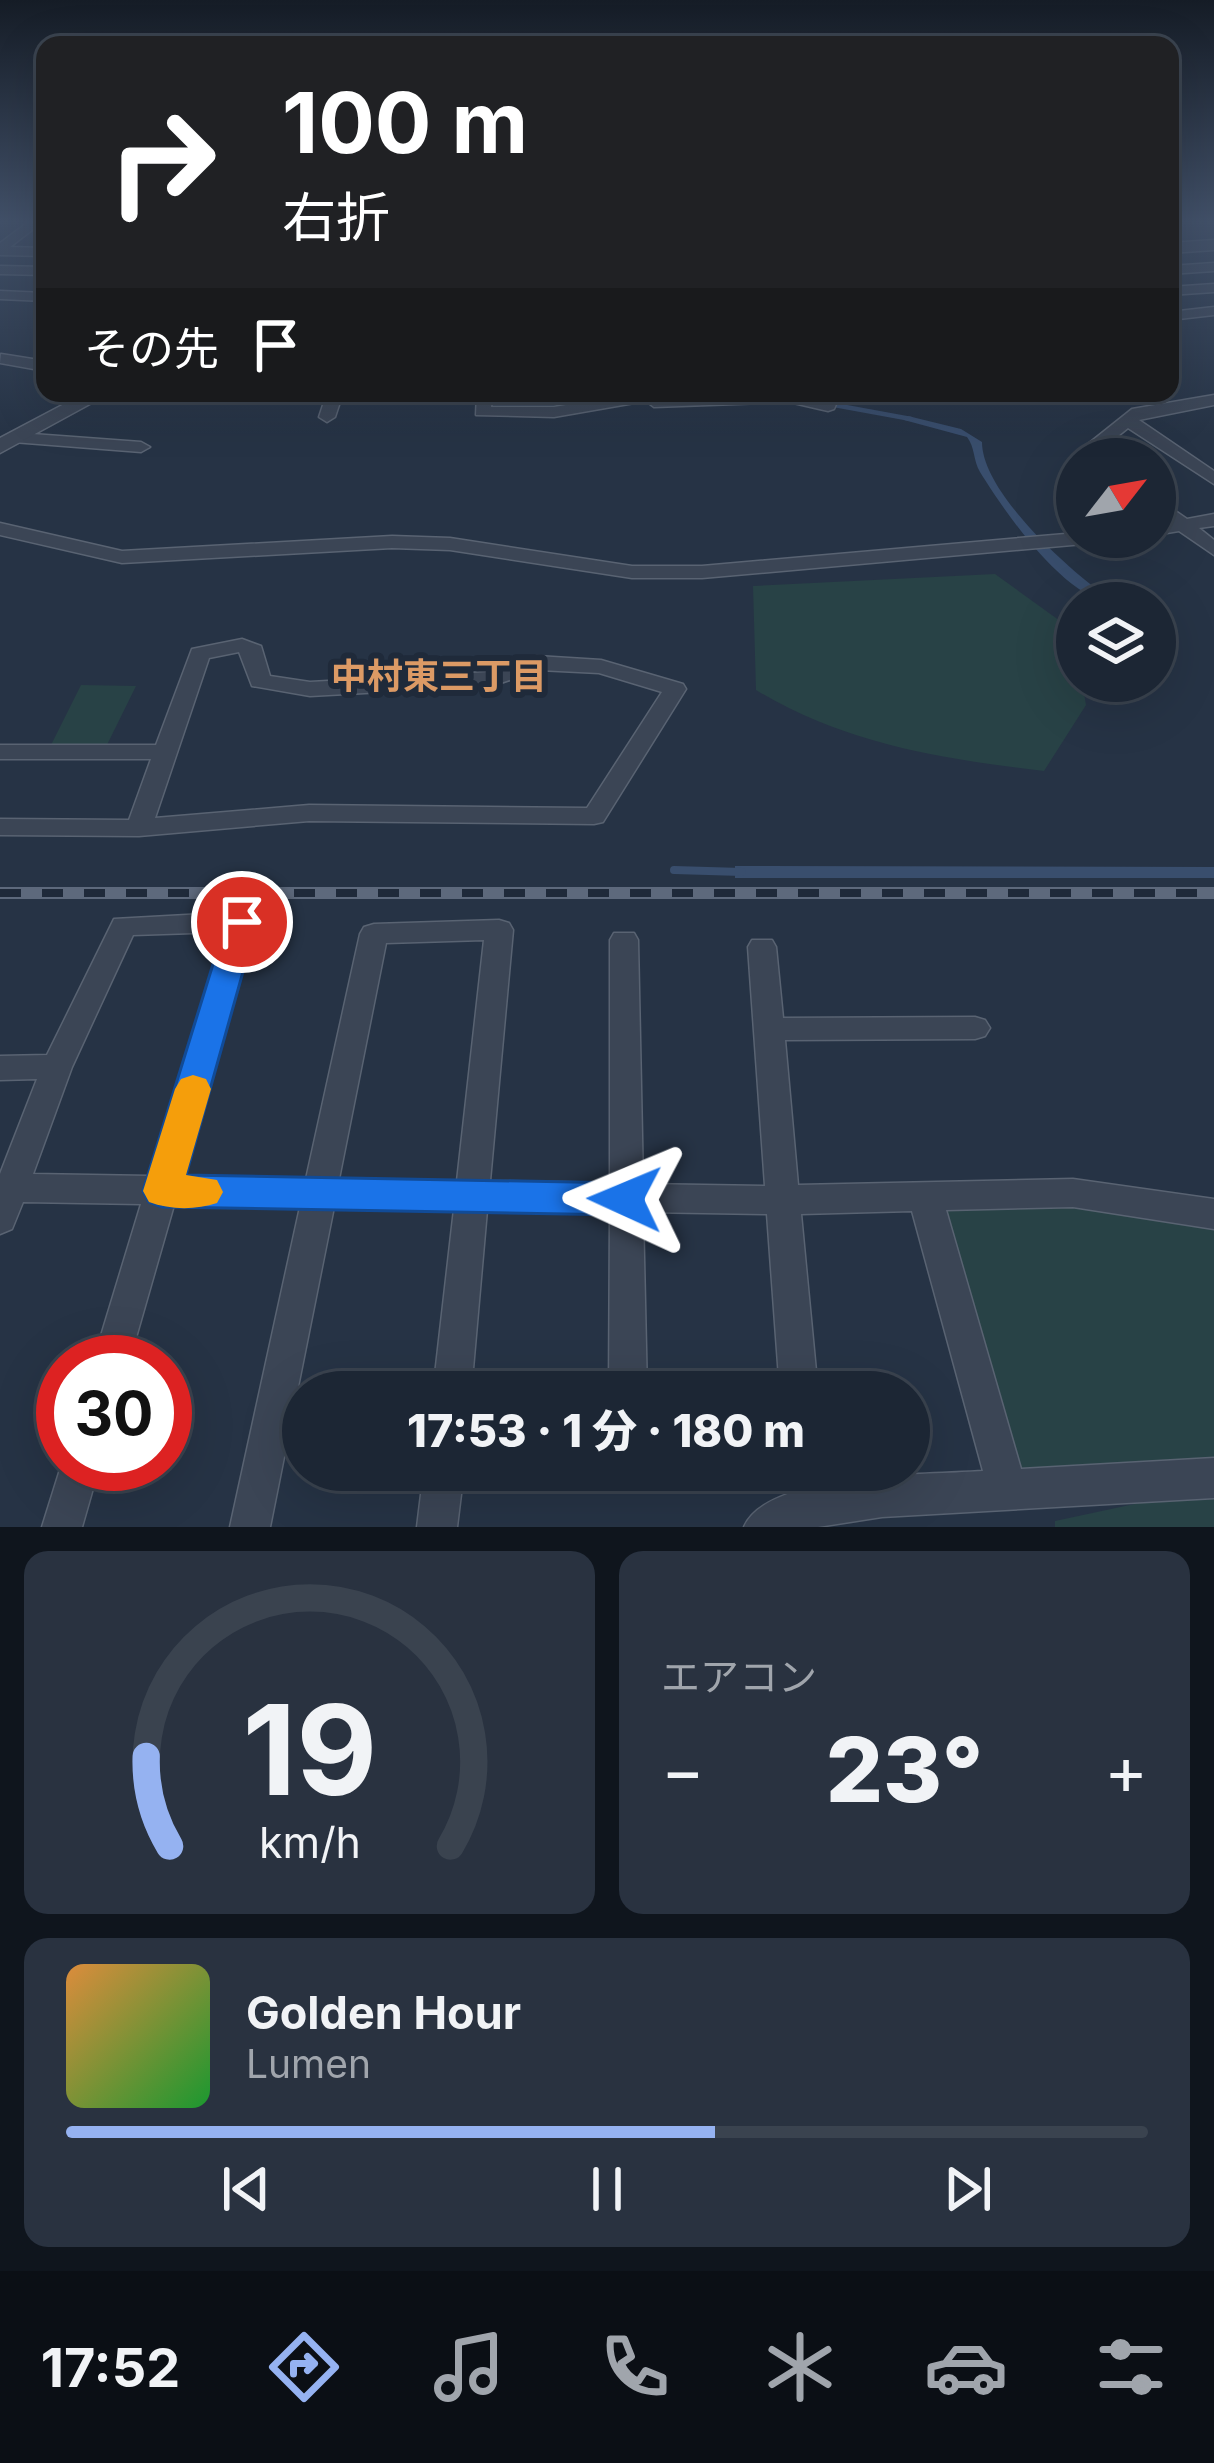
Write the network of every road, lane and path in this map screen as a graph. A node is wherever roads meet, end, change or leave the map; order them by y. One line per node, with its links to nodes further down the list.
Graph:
1 (0, 296): 2 (street)
2 (36, 297)
3 (1214, 311): 4 (street)
4 (1179, 315)
5 (1, 359): 6 (street)
6 (36, 365)
7 (1214, 400): 12 (street)
8 (83, 402): 17 (street)
9 (332, 402): 13 (street)
10 (484, 402): 11 (street)
11 (628, 402)
12 (1189, 404): 14 (street); 15 (street)
13 (327, 417)
14 (1128, 420): 16 (street); 19 (street)
15 (1214, 421)
16 (1105, 438)
17 (9, 442): 18 (street)
18 (141, 447)
19 (1214, 479)
20 (1176, 519): 22 (street)
21 (1214, 520): 22 (street)
22 (1185, 526): 23 (street); 26 (street)
23 (1176, 527)
24 (0, 529): 25 (street)
25 (1056, 540)
26 (1214, 549)
27 (0, 752): 28 (street)
28 (166, 752): 30 (street); 30 (street)
29 (0, 827): 30 (street)
30 (139, 828)
31 (625, 940): 41 (street)
32 (762, 947): 34 (street)
33 (975, 1028): 34 (street)
34 (768, 1029): 42 (street)
35 (57, 1067): 36 (street); 37 (street); 40 (street)
36 (0, 1068)
37 (162, 1191): 38 (street); 40 (street); 45 (street)
38 (317, 1193): 39 (street); 39 (street); 54 (street)
39 (473, 1197): 41 (street); 46 (street)
40 (4, 1198)
41 (625, 1199): 42 (street); 47 (street)
42 (780, 1200): 43 (street); 48 (street)
43 (926, 1200): 44 (street); 52 (street)
44 (1214, 1214)
45 (119, 1335)
46 (454, 1371)
47 (628, 1371)
48 (798, 1371)
49 (1214, 1478): 52 (street)
50 (73, 1491): 53 (street)
51 (441, 1491): 55 (street)
52 (1009, 1491): 56 (street)
53 (62, 1527)
54 (250, 1527)
55 (437, 1527)
56 (764, 1527)

